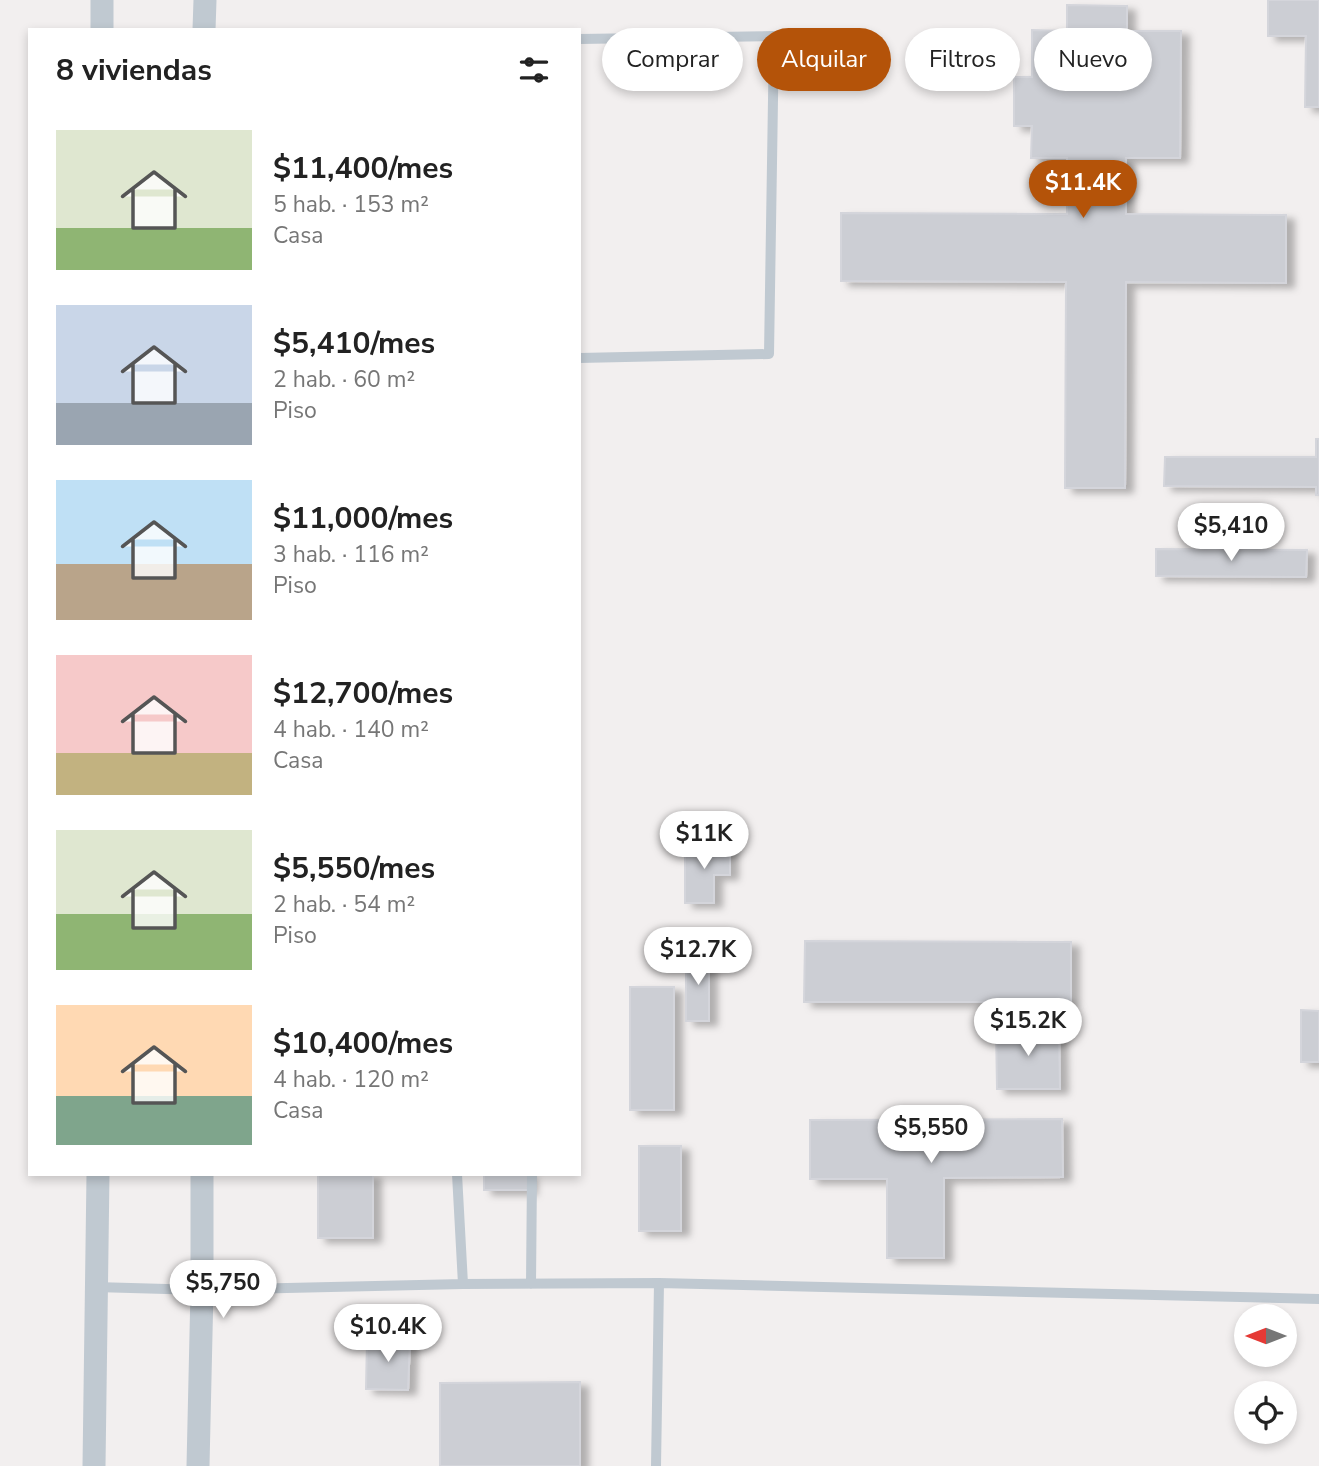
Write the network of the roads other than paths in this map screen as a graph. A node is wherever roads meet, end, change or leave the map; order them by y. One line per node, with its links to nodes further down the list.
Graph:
1 (102, 0): 3 (street)
2 (205, 0): 4 (street)
3 (102, 28)
4 (204, 28)
5 (581, 39): 6 (lane)
6 (581, 358)
7 (98, 1176): 14 (street)
8 (202, 1176): 15 (street)
9 (457, 1176): 12 (lane)
10 (532, 1176): 13 (lane)
11 (659, 1283): 13 (lane); 16 (lane); 19 (lane)
12 (463, 1284): 13 (lane); 15 (lane)
13 (531, 1284)
14 (96, 1287): 15 (lane); 17 (street)
15 (202, 1290): 18 (street)
16 (1319, 1299)
17 (94, 1466)
18 (198, 1466)
19 (656, 1466)

